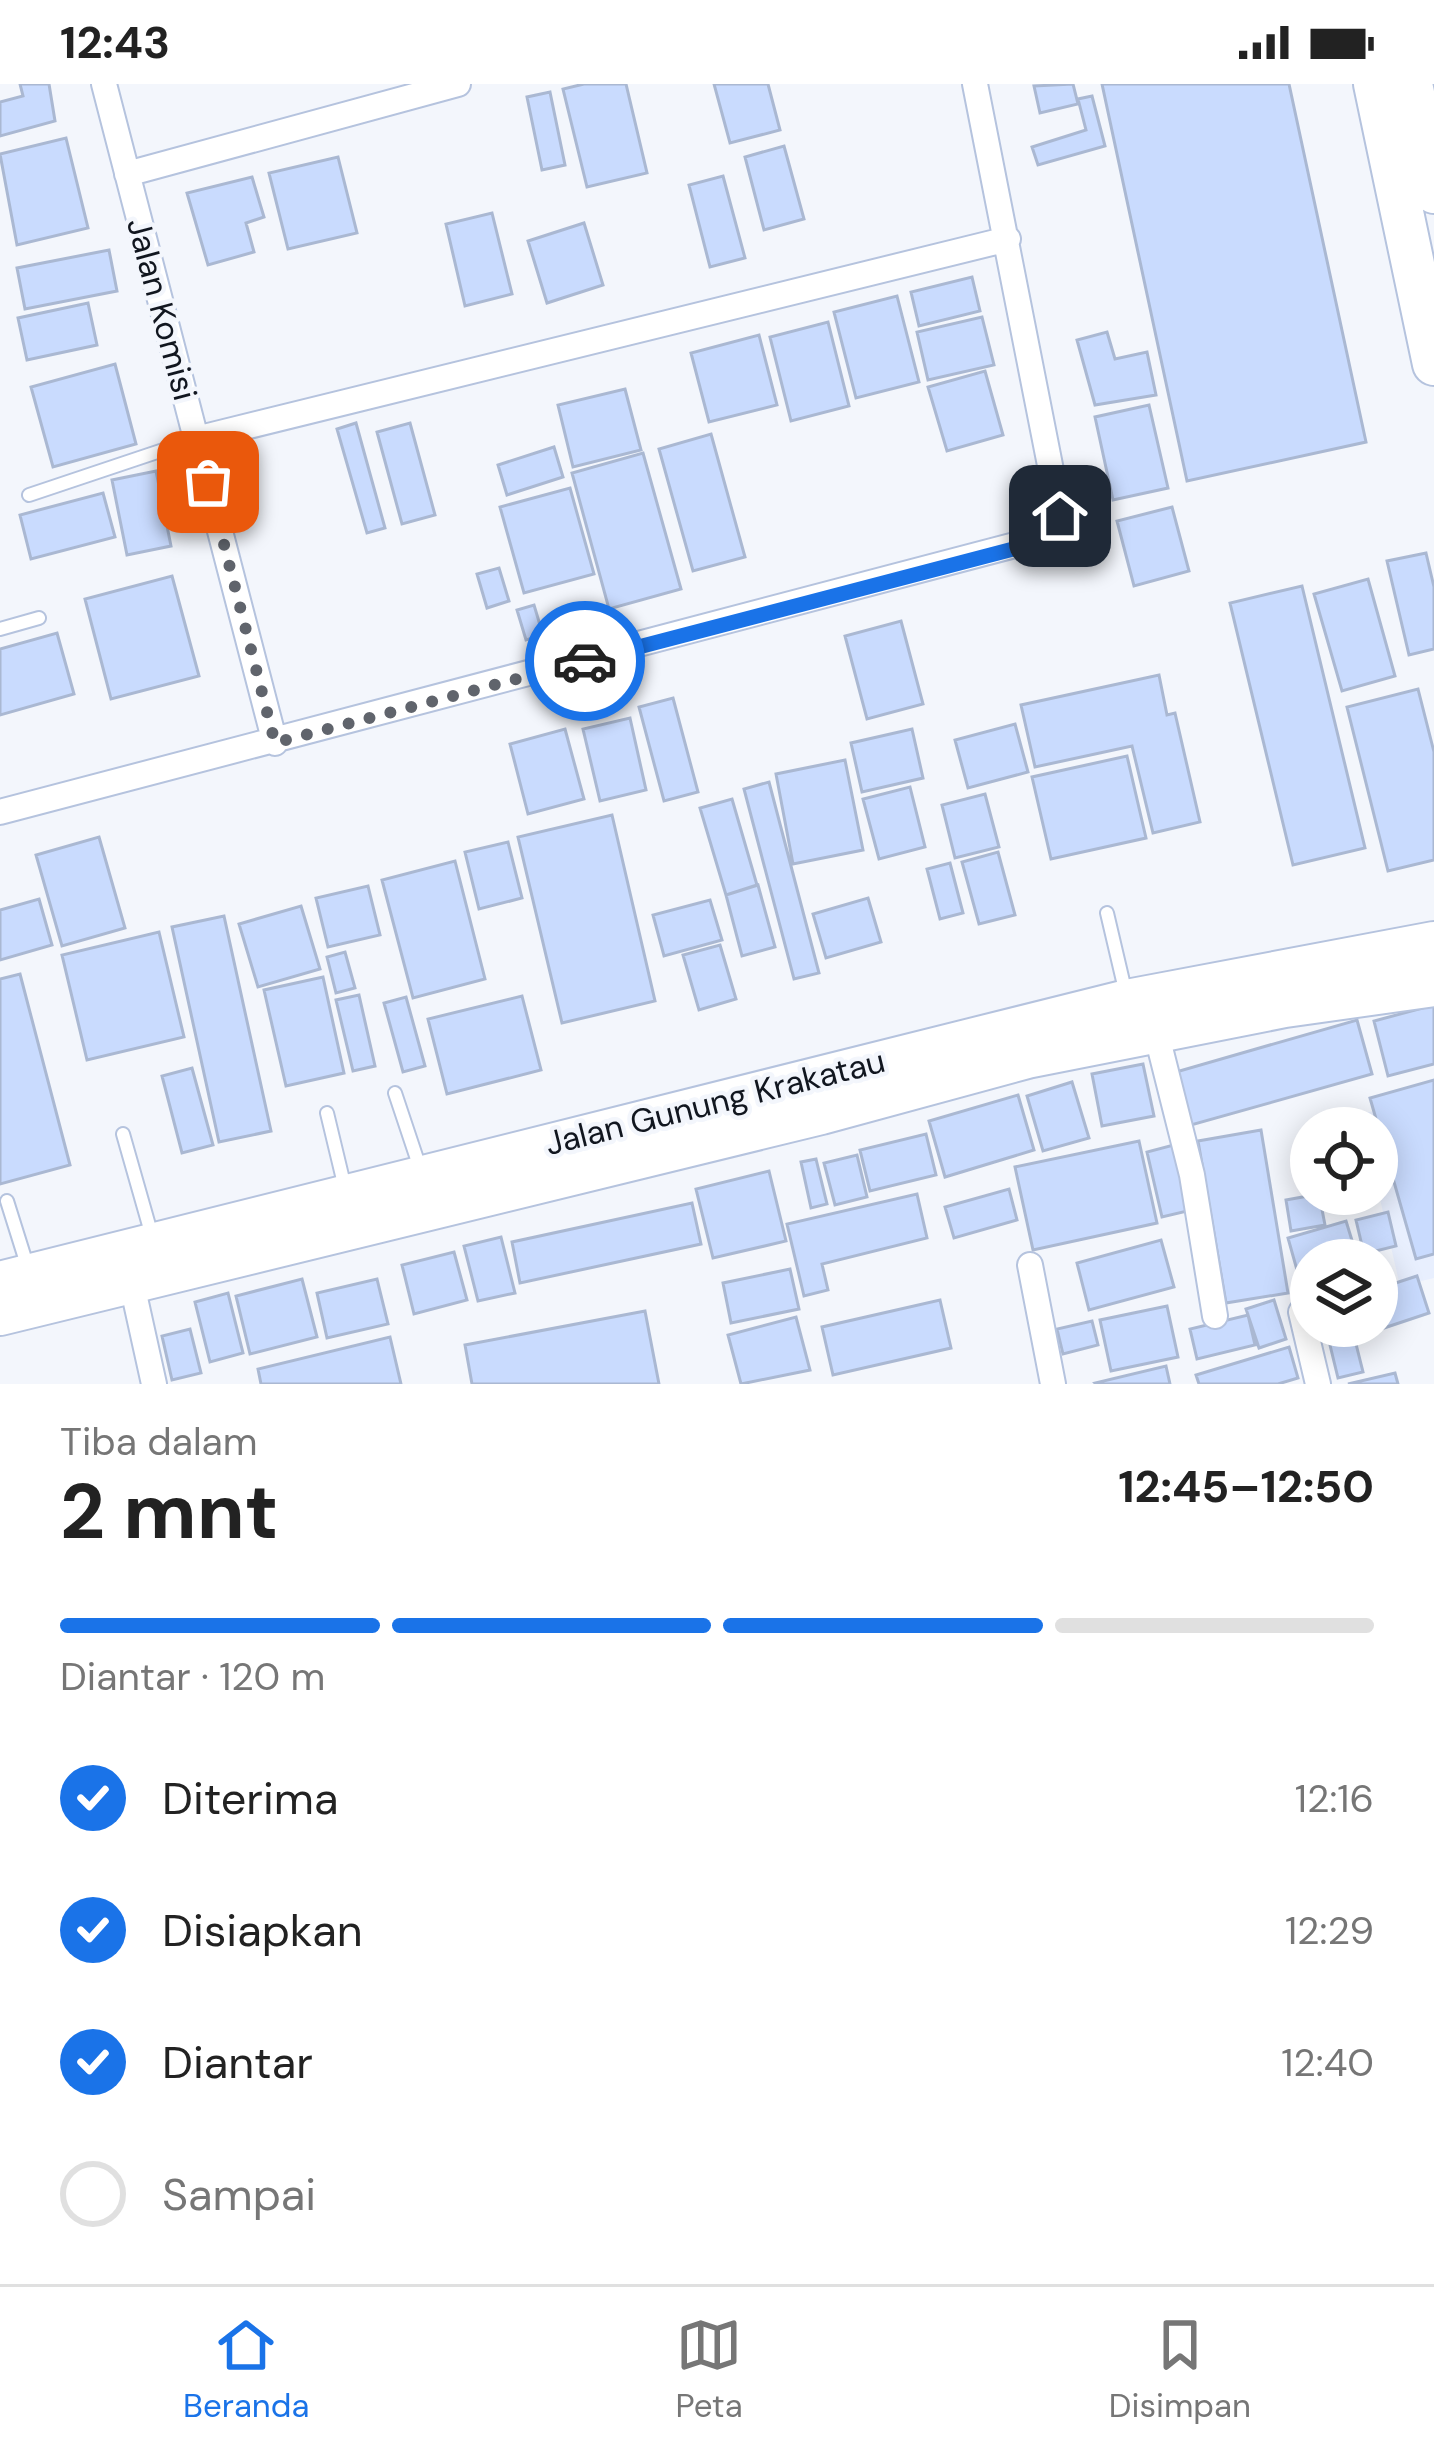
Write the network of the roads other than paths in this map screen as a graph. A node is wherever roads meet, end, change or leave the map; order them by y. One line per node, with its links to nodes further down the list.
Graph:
1 (104, 84): 6 (street, Jalan Komisi)
2 (458, 84): 6 (street)
3 (975, 84): 8 (street)
4 (1375, 84): 9 (highway)
5 (1411, 84): 7 (highway)
6 (127, 174): 10 (street, Jalan Komisi)
7 (1434, 192)
8 (1008, 239): 10 (street); 14 (street)
9 (1434, 364)
10 (196, 439): 11 (lane); 14 (street, Jalan Komisi)
11 (29, 495)
12 (39, 618): 13 (lane)
13 (0, 628)
14 (275, 743): 15 (street)
15 (0, 812)
16 (1107, 914): 19 (lane)
17 (1434, 944): 19 (highway, Jalan Gunung Krakatau)
18 (1434, 986): 19 (highway, Jalan Gunung Krakatau)
19 (1142, 1016): 23 (highway, Jalan Gunung Krakatau); 29 (highway, Jalan Gunung Krakatau); 31 (street)
20 (395, 1093): 23 (lane)
21 (327, 1113): 24 (lane)
22 (123, 1134): 26 (lane)
23 (422, 1175): 24 (highway, Jalan Gunung Krakatau)
24 (346, 1195): 26 (highway, Jalan Gunung Krakatau)
25 (8, 1201): 28 (lane)
26 (155, 1243): 28 (highway, Jalan Gunung Krakatau)
27 (1030, 1265): 34 (street)
28 (15, 1279)
29 (131, 1280): 30 (highway, Jalan Gunung Krakatau); 33 (street)
30 (0, 1314)
31 (1215, 1316)
32 (1309, 1347): 35 (street)
33 (154, 1384)
34 (1053, 1384)
35 (1318, 1384)

